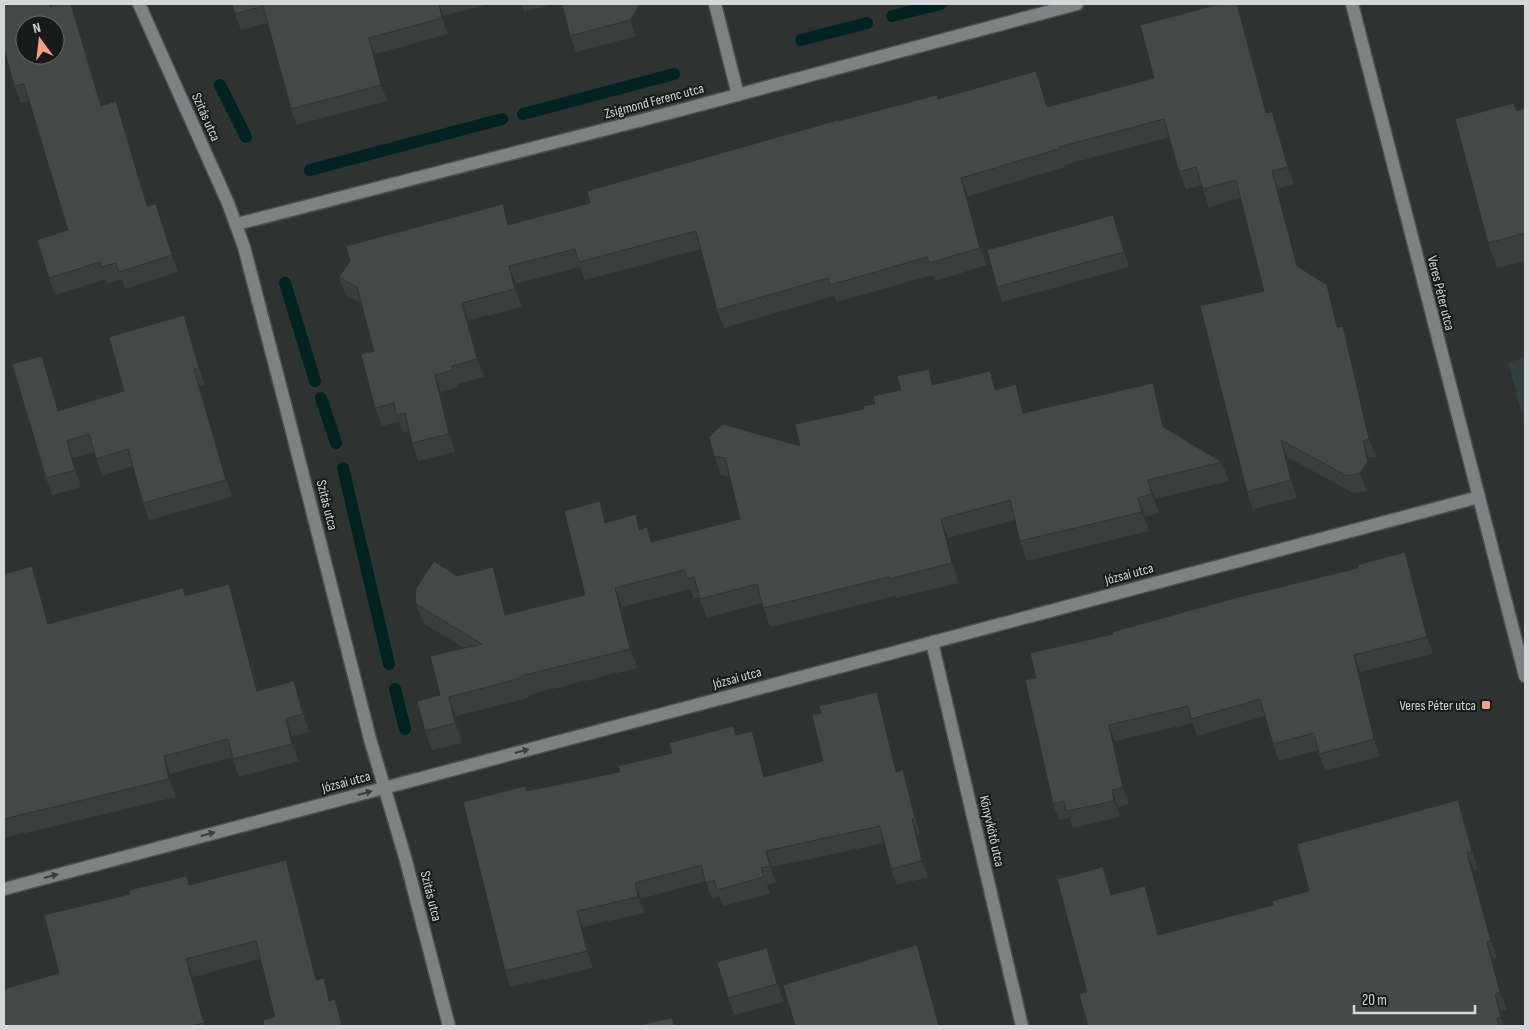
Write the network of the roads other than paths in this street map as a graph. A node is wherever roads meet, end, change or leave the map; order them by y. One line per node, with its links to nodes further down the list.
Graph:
1 (140, 4): 6 (street, Szitás utca)
2 (715, 4): 5 (street)
3 (1077, 4): 5 (street, Zsigmond Ferenc utca)
4 (1352, 4): 7 (street, Veres Péter utca)
5 (738, 95): 6 (street, Zsigmond Ferenc utca)
6 (237, 224): 10 (street, Szitás utca)
7 (1478, 497): 8 (street, Józsai utca); 9 (street, Veres Péter utca)
8 (932, 642): 10 (street, Józsai utca, one-way to 8); 13 (street, Könyvkötő utca)
9 (1525, 676)
10 (384, 787): 11 (street, Józsai utca, one-way to 10); 12 (street, Szitás utca)
11 (4, 889)
12 (449, 1026)
13 (1022, 1026)

